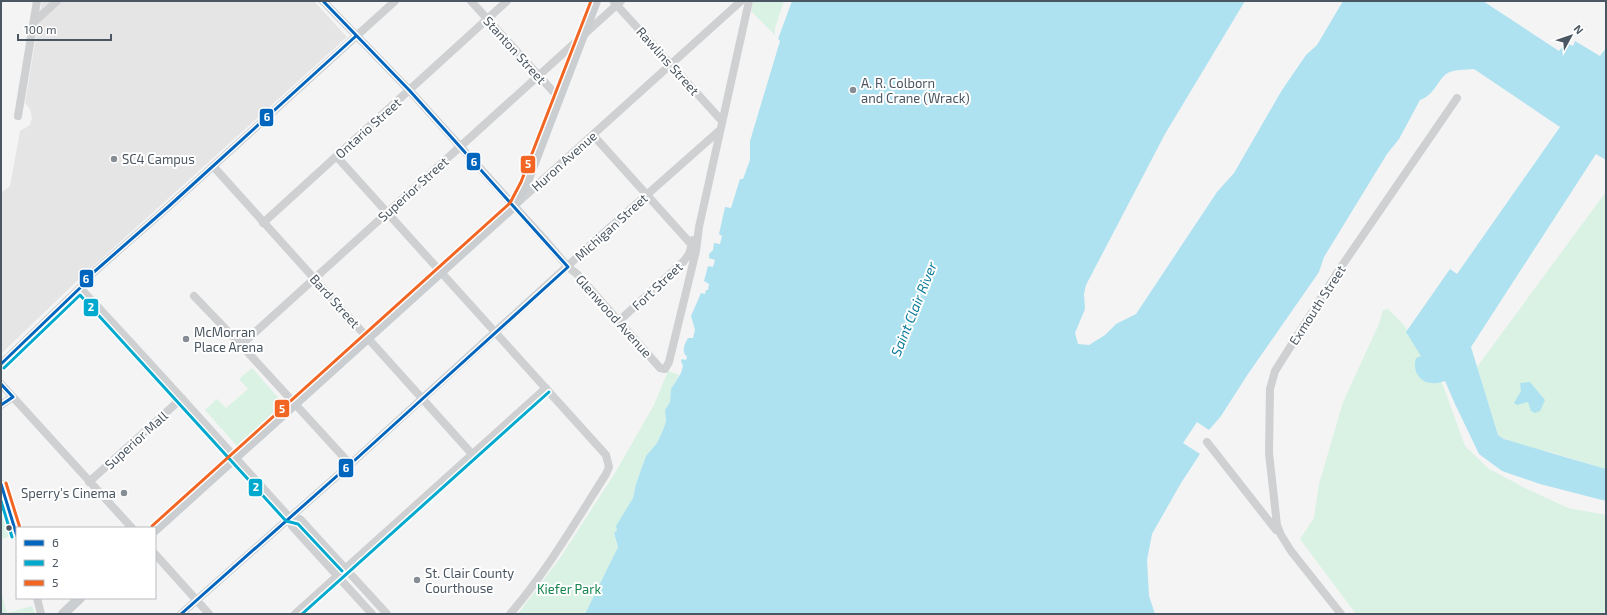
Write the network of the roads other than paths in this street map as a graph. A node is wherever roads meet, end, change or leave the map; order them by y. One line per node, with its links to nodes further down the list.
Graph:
1 (37, 1): 12 (street)
2 (57, 1): 12 (street)
3 (323, 1): 13 (street, Glenwood Avenue)
4 (395, 1): 13 (street)
5 (471, 1): 11 (street, Stanton Street)
6 (508, 1): 11 (street, Ontario Street)
7 (596, 1): 14 (main road)
8 (742, 1): 15 (street, Huron Avenue)
9 (749, 1): 21 (street)
10 (618, 2): 14 (street, Superior Street); 15 (street, Rawlins Street)
11 (487, 19): 16 (street, Stanton Street); 17 (street, Ontario Street)
12 (34, 22): 20 (street)
13 (356, 36): 17 (street, Glenwood Avenue); 26 (street)
14 (582, 37): 16 (street, Superior Street); 18 (main road)
15 (671, 64): 21 (street, Rawlins Street); 23 (street, Huron Avenue)
16 (539, 76): 18 (street, Stanton Street); 24 (street, Superior Street)
17 (410, 91): 24 (street, Glenwood Avenue); 25 (street, Ontario Street)
18 (559, 98): 28 (main road)
19 (1457, 98): 60 (street, Exmouth Street)
20 (18, 116)
21 (722, 121): 22 (street)
22 (720, 130): 27 (street, Michigan Street); 31 (street)
23 (593, 135): 27 (street); 28 (street, Huron Avenue)
24 (460, 146): 28 (street, Glenwood Avenue); 29 (street, Superior Street)
25 (336, 157): 29 (street); 30 (street, Ontario Street)
26 (213, 166): 30 (street, Bard Street); 36 (street)
27 (647, 194): 32 (street); 33 (street, Michigan Street)
28 (514, 206): 33 (street, Glenwood Avenue); 34 (main road, Huron Avenue)
29 (387, 212): 34 (street); 35 (street, Superior Street)
30 (263, 223): 35 (street, Bard Street)
31 (699, 227): 32 (street, Fort Street); 38 (street, Glenwood Avenue)
32 (691, 244): 38 (street, Fort Street)
33 (568, 267): 38 (street, Glenwood Avenue); 39 (street, Michigan Street)
34 (441, 272): 39 (street); 40 (main road, Huron Avenue)
35 (314, 278): 40 (street, Bard Street); 41 (street, Superior Street)
36 (80, 288): 42 (street); 46 (street)
37 (194, 296): 41 (street)
38 (619, 321)
39 (495, 332): 44 (street); 47 (street, Michigan Street)
40 (368, 338): 47 (street, Bard Street); 49 (main road, Huron Avenue)
41 (241, 345): 49 (street)
42 (1, 364)
43 (1, 384): 45 (street)
44 (546, 388): 51 (street); 74 (street)
45 (13, 397): 48 (street); 54 (street)
46 (182, 398): 52 (street); 54 (street, Superior Mall)
47 (422, 398): 51 (street, Bard Street); 53 (street, Michigan Street)
48 (1, 405)
49 (295, 405): 52 (main road, Huron Avenue); 53 (street)
50 (1207, 442): 60 (street, Exmouth Street)
51 (472, 454): 62 (street)
52 (237, 458): 56 (street); 58 (main road, Huron Avenue)
53 (350, 464): 56 (street, Michigan Street)
54 (89, 482): 57 (street)
55 (1, 484): 59 (street)
56 (290, 518): 62 (street); 63 (street); 66 (street, Michigan Street)
57 (131, 527)
58 (156, 529)
59 (16, 533)
60 (1284, 540): 75 (street, Exmouth Street)
61 (156, 555): 66 (street)
62 (346, 568): 63 (street); 73 (street)
63 (337, 576): 71 (street); 72 (street)
64 (36, 599): 67 (street)
65 (79, 599): 68 (main road)
66 (197, 600): 69 (street, Michigan Street); 70 (street)
67 (42, 614)
68 (63, 614)
69 (181, 614)
70 (209, 614)
71 (295, 614)
72 (372, 614)
73 (387, 614)
74 (510, 614)
75 (1341, 614)

